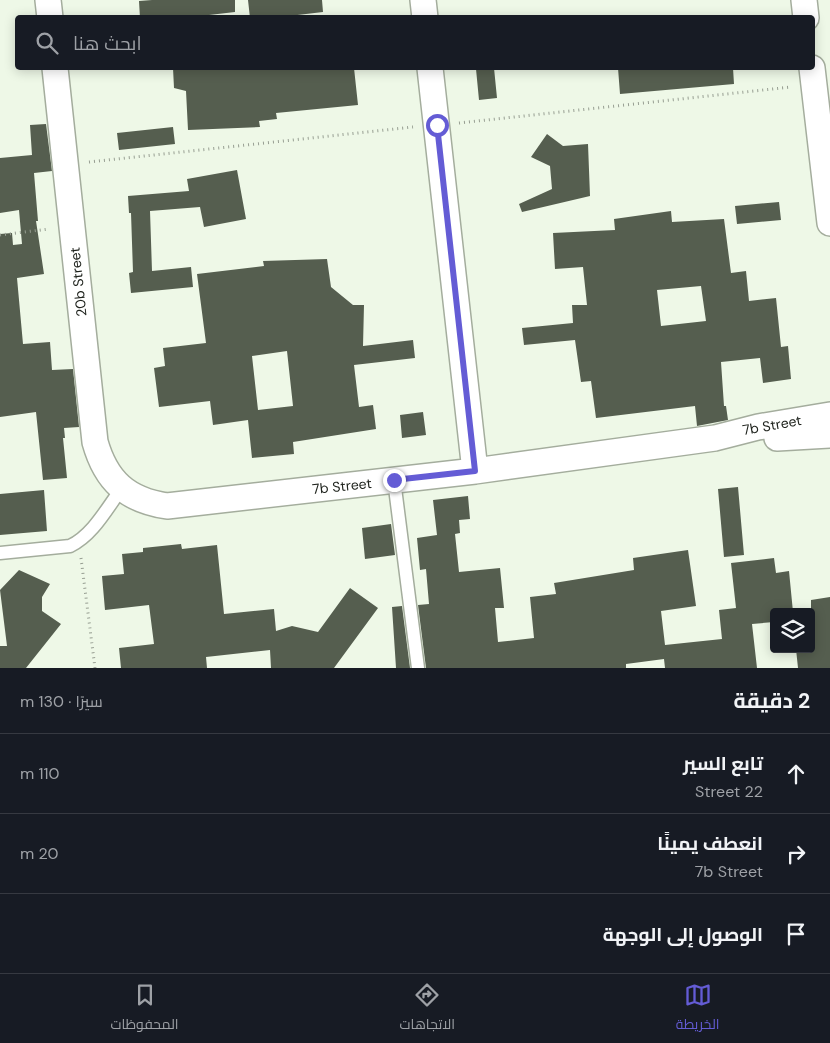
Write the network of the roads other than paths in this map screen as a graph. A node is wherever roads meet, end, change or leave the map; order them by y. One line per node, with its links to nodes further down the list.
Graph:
1 (48, 0): 4 (street)
2 (423, 0): 5 (street)
3 (804, 0): 6 (street)
4 (50, 15)
5 (425, 15)
6 (806, 15)
7 (55, 70): 17 (street, 20b Street)
8 (430, 70): 15 (street)
9 (812, 70): 10 (street)
10 (826, 151): 11 (street)
11 (830, 223)
12 (830, 415): 14 (street, 7b Street)
13 (830, 435): 14 (street, 7b Street)
14 (715, 438): 15 (street, 7b Street)
15 (475, 471): 16 (street, 7b Street)
16 (394, 480): 17 (street, 7b Street); 19 (lane)
17 (122, 488): 18 (lane)
18 (0, 553)
19 (418, 668)

